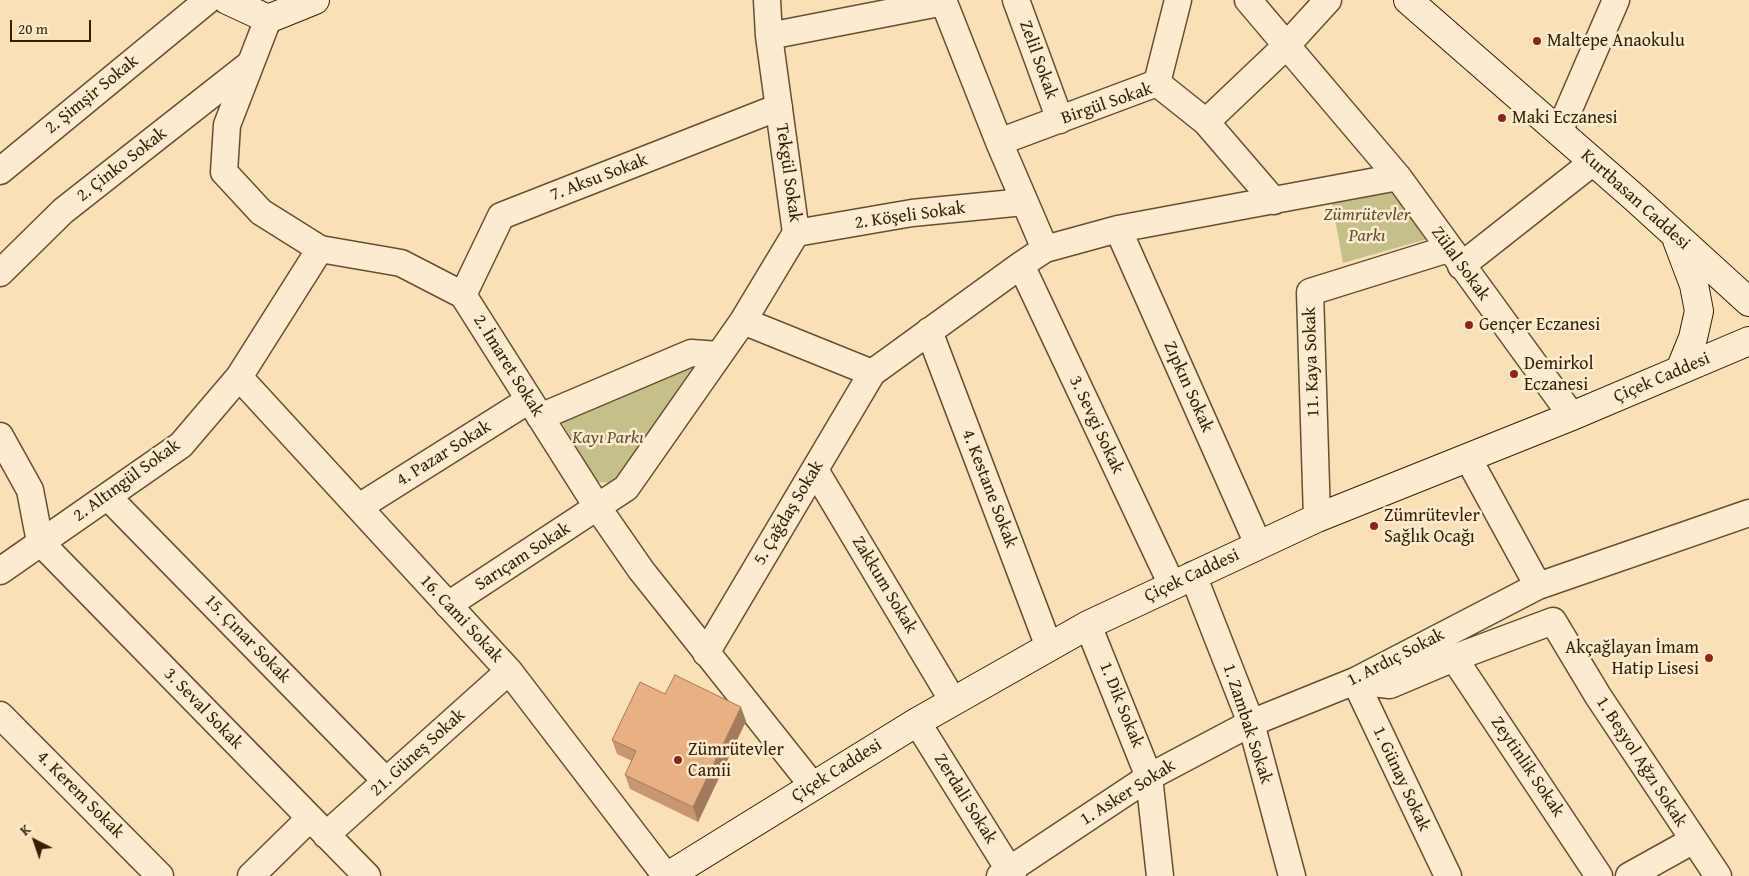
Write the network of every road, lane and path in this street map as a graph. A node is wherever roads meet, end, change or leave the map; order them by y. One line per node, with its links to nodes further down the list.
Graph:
1 (208, 0): 23 (street, 2. Şimşir Sokak)
2 (227, 0): 12 (main road)
3 (315, 0): 12 (main road)
4 (767, 0): 13 (street, Tekgül Sokak)
5 (1178, 0): 16 (street)
6 (1248, 0): 14 (street, Zülal Sokak)
7 (1328, 0): 14 (street)
8 (1408, 0): 20 (main road, Kurtbasan Caddesi)
9 (1616, 0): 20 (street)
10 (943, 1): 13 (street); 21 (street)
11 (1019, 2): 18 (street, Zelil Sokak)
12 (268, 19): 15 (street, 2. İmaret Sokak)
13 (769, 36): 17 (street, Tekgül Sokak)
14 (1286, 46): 19 (street); 24 (street, Zülal Sokak)
15 (251, 64): 30 (street, 2. İmaret Sokak); 34 (street, 2. Çinko Sokak)
16 (1157, 84): 18 (street, Birgül Sokak); 19 (street, Birgül Sokak)
17 (779, 107): 28 (street, Tekgül Sokak); 35 (street, 7. Aksu Sokak)
18 (1060, 120): 21 (street, Birgül Sokak)
19 (1206, 122): 25 (street, Birgül Sokak)
20 (1559, 132): 22 (main road, Kurtbasan Caddesi)
21 (999, 142): 26 (street)
22 (1593, 162): 29 (main road, Kurtbasan Caddesi); 32 (street)
23 (0, 171)
24 (1398, 177): 25 (street); 32 (street, Zülal Sokak)
25 (1274, 201): 27 (street)
26 (1024, 202): 28 (street, 2. Köşeli Sokak); 31 (street)
27 (1118, 229): 31 (street); 55 (street, Zıpkın Sokak)
28 (796, 233): 37 (street, Tekgül Sokak)
29 (1676, 236): 36 (main road, Kurtbasan Caddesi); 41 (main road)
30 (320, 249): 35 (street, 2. İmaret Sokak); 43 (street, 2. Altıngül Sokak)
31 (1045, 249): 33 (street, 5. Çağdaş Sokak)
32 (1454, 257): 45 (street, Zülal Sokak); 53 (street, 11. Kaya Sokak)
33 (1021, 264): 38 (street, 5. Çağdaş Sokak); 57 (street, 3. Sevgi Sokak)
34 (0, 273)
35 (463, 295): 44 (street, 2. İmaret Sokak)
36 (1749, 302)
37 (743, 320): 40 (street, Tekgül Sokak); 42 (street)
38 (929, 331): 42 (street, 5. Çağdaş Sokak); 61 (street, 4. Kestane Sokak)
39 (1749, 341): 41 (main road, Çiçek Caddesi)
40 (719, 355): 44 (street); 51 (street, Tekgül Sokak)
41 (1680, 370): 45 (main road, Çiçek Caddesi)
42 (872, 373): 48 (street, 5. Çağdaş Sokak)
43 (239, 377): 49 (street, 2. Altıngül Sokak); 50 (street, 16. Cami Sokak)
44 (535, 408): 50 (street, 4. Pazar Sokak); 51 (street, 2. İmaret Sokak)
45 (1572, 416): 47 (main road, Çiçek Caddesi)
46 (0, 436): 54 (street)
47 (1468, 458): 53 (main road, Çiçek Caddesi); 58 (street)
48 (815, 470): 62 (street, 5. Çağdaş Sokak); 66 (street, Zakkum Sokak)
49 (108, 497): 54 (street, 2. Altıngül Sokak); 71 (street, 15. Çınar Sokak)
50 (359, 507): 59 (street, 16. Cami Sokak)
51 (598, 508): 59 (street, Sarıçam Sokak); 62 (street, 2. İmaret Sokak)
52 (1749, 513): 58 (street, 1. Ardıç Sokak)
53 (1317, 518): 55 (main road, Çiçek Caddesi)
54 (40, 542): 56 (street, 2. Altıngül Sokak); 73 (street, 3. Seval Sokak)
55 (1258, 544): 57 (main road, Çiçek Caddesi)
56 (0, 571)
57 (1182, 580): 60 (main road, Çiçek Caddesi); 69 (street, 1. Zambak Sokak)
58 (1538, 586): 65 (street, 1. Ardıç Sokak)
59 (448, 605): 64 (street, 16. Cami Sokak)
60 (1088, 625): 61 (main road, Çiçek Caddesi); 70 (street, 1. Dik Sokak)
61 (1049, 646): 66 (main road, Çiçek Caddesi)
62 (706, 653): 72 (street, 2. İmaret Sokak)
63 (1454, 658): 65 (street, 1. Beşyol Ağzı Sokak); 74 (street, 1. Beşyol Ağzı Sokak); 83 (street, Zeytinlik Sokak)
64 (509, 671): 71 (street, 21. Güneş Sokak); 79 (street, 16. Cami Sokak)
65 (1355, 681): 69 (street, 1. Ardıç Sokak); 82 (street, 1. Günay Sokak)
66 (953, 701): 68 (main road, Çiçek Caddesi)
67 (0, 715): 76 (street, 4. Kerem Sokak)
68 (917, 722): 72 (main road, Çiçek Caddesi); 75 (street, Zerdali Sokak)
69 (1251, 723): 70 (street, 1. Asker Sokak); 81 (street, 1. Zambak Sokak)
70 (1149, 777): 75 (street, 1. Asker Sokak); 80 (street, 1. Dik Sokak)
71 (386, 781): 73 (street, 21. Güneş Sokak)
72 (813, 786): 79 (main road, Çiçek Caddesi)
73 (318, 826): 77 (street); 78 (street, 3. Seval Sokak)
74 (1692, 841): 84 (street); 85 (street, 1. Beşyol Ağzı Sokak)
75 (1008, 874)
76 (160, 876)
77 (250, 876)
78 (367, 876)
79 (667, 876)
80 (1160, 876)
81 (1292, 876)
82 (1448, 876)
83 (1599, 876)
84 (1629, 876)
85 (1718, 876)

